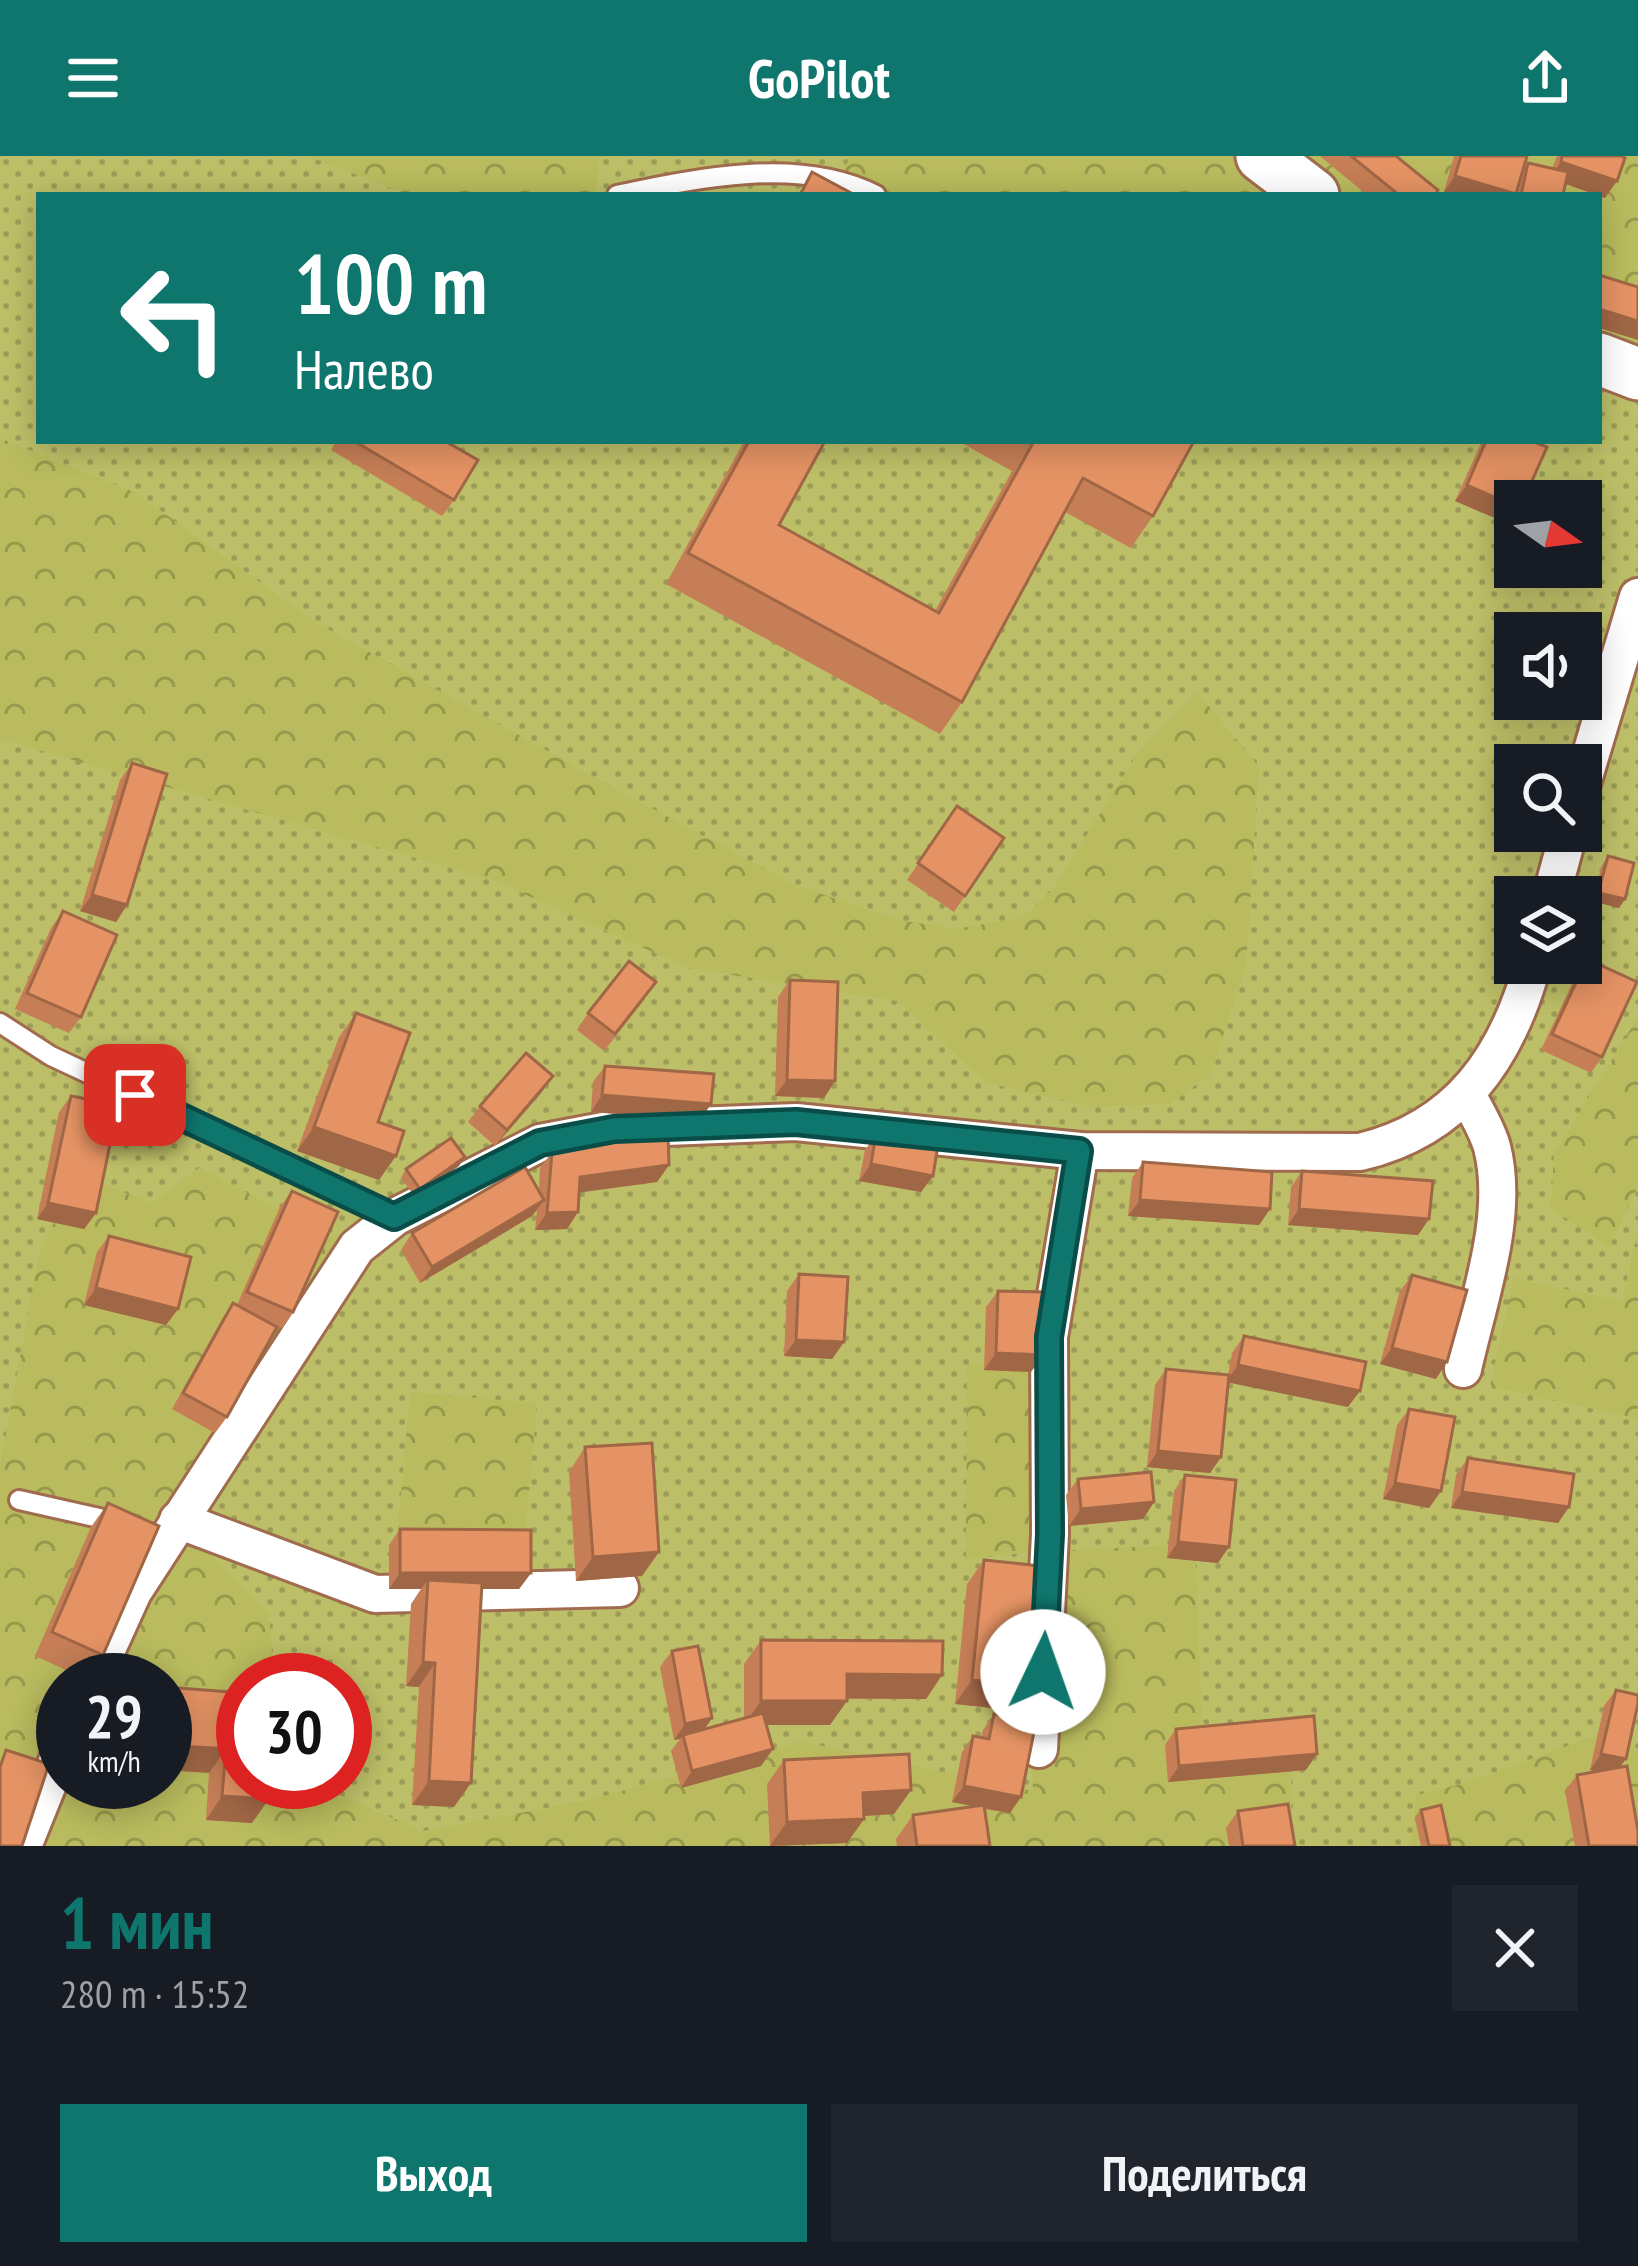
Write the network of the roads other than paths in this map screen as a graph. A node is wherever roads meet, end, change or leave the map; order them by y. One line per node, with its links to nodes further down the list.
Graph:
1 (1262, 156): 4 (street)
2 (630, 192): 3 (lane)
3 (869, 192)
4 (1309, 192)
5 (1602, 360): 6 (street)
6 (1638, 374)
7 (1638, 597): 8 (street)
8 (1594, 744)
9 (1524, 984): 11 (street)
10 (0, 1023): 13 (lane)
11 (1468, 1096): 12 (street); 14 (street)
12 (1079, 1151): 13 (street); 19 (street)
13 (394, 1217): 16 (street)
14 (1463, 1369)
15 (19, 1500): 16 (lane)
16 (173, 1527): 17 (street); 18 (street)
17 (620, 1588)
18 (105, 1653)
19 (1039, 1749)
20 (38, 1809): 21 (street)
21 (23, 1846)

